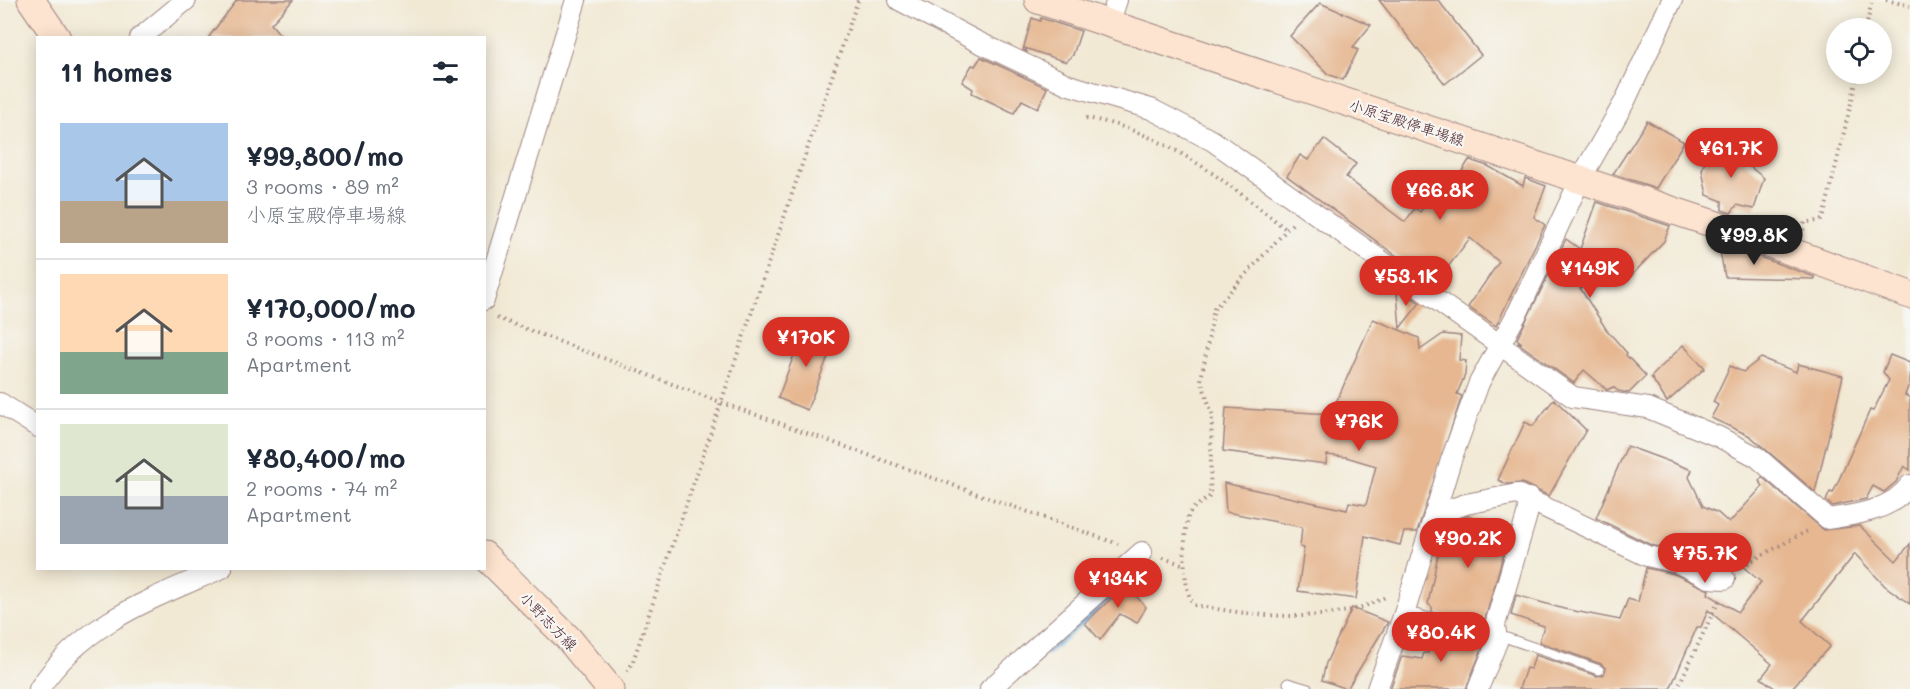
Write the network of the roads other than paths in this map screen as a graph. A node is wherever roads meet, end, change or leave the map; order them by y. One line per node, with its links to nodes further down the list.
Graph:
1 (31, 0): 8 (main road)
2 (186, 0): 9 (street)
3 (576, 0): 12 (street)
4 (899, 0): 13 (street)
5 (1038, 0): 7 (main road, 小原宝殿停車場線)
6 (1672, 0): 10 (street)
7 (1113, 12): 10 (main road, 小原宝殿停車場線)
8 (56, 36)
9 (142, 36)
10 (1580, 180): 11 (main road, 小原宝殿停車場線); 13 (street)
11 (1910, 295)
12 (489, 308)
13 (1502, 345): 16 (street); 18 (street)
14 (0, 403): 15 (street)
15 (36, 426)
16 (1907, 496)
17 (1529, 498): 18 (street); 22 (street); 24 (street)
18 (1434, 515): 23 (street)
19 (1142, 552): 29 (street)
20 (486, 557): 27 (main road, 小野志方線)
21 (217, 570): 28 (street)
22 (1725, 579)
23 (1405, 611): 24 (lane); 31 (street)
24 (1496, 636): 25 (lane); 32 (street)
25 (1599, 670)
26 (1288, 683): 30 (lane)
27 (608, 687)
28 (39, 689)
29 (990, 689)
30 (1308, 689)
31 (1377, 689)
32 (1478, 689)

